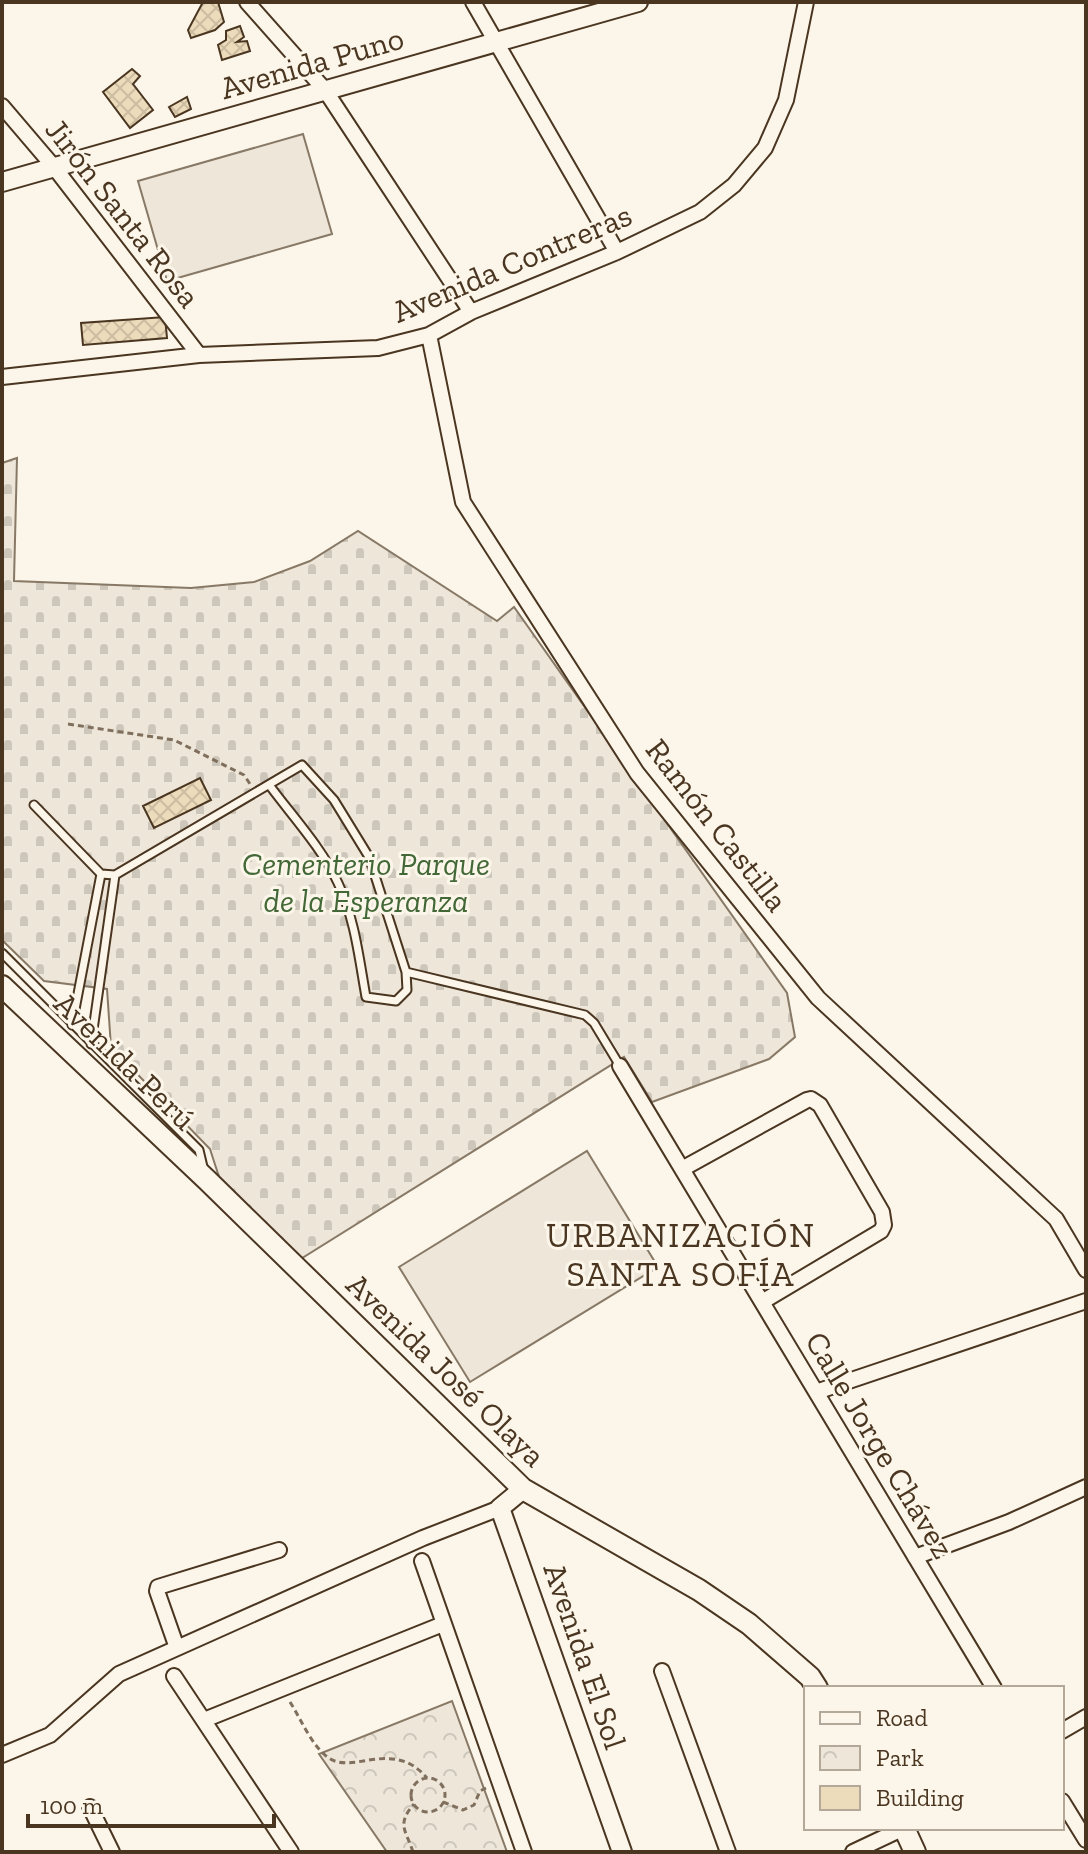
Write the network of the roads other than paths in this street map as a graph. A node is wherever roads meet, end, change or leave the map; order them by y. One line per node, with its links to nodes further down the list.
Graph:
1 (247, 2): 6 (street)
2 (473, 2): 5 (street)
3 (638, 2): 5 (street, Avenida Puno)
4 (806, 2): 10 (street, Avenida Contreras)
5 (497, 42): 6 (street, Avenida Puno); 10 (street)
6 (325, 90): 8 (street, Avenida Puno); 11 (street)
7 (2, 106): 8 (street, Jirón Santa Rosa)
8 (54, 167): 9 (street, Avenida Puno); 13 (street, Jirón Santa Rosa)
9 (2, 182)
10 (617, 252): 11 (street, Avenida Contreras)
11 (471, 312): 12 (street, Avenida Contreras)
12 (429, 335): 13 (street, Avenida Contreras); 27 (street, Ramón Castilla)
13 (199, 355): 14 (street, Avenida Contreras)
14 (2, 377)
15 (270, 786): 18 (lane); 20 (lane); 20 (lane)
16 (34, 805): 17 (lane)
17 (101, 874): 18 (lane); 22 (lane)
18 (115, 875): 23 (lane)
19 (2, 953): 22 (lane)
20 (406, 972): 24 (lane)
21 (2, 986): 26 (main road, Avenida Perú)
22 (72, 1025): 23 (lane)
23 (91, 1044): 26 (lane)
24 (620, 1066): 25 (street, Calle Jorge Chávez)
25 (682, 1169): 29 (street, Calle Jorge Chávez); 29 (street)
26 (207, 1180): 32 (main road, Avenida José Olaya)
27 (1086, 1270)
28 (1086, 1301): 30 (street)
29 (762, 1302): 30 (street, Calle Jorge Chávez)
30 (816, 1392): 35 (street, Calle Jorge Chávez)
31 (1086, 1487): 35 (street)
32 (523, 1489): 33 (street); 41 (main road, Avenida José Olaya)
33 (500, 1508): 38 (street); 55 (street, Avenida El Sol)
34 (279, 1550): 38 (street)
35 (915, 1557): 42 (street, Calle Jorge Chávez)
36 (422, 1561): 37 (street)
37 (443, 1624): 44 (street); 54 (street)
38 (177, 1648): 46 (street)
39 (662, 1671): 56 (street)
40 (174, 1676): 44 (street)
41 (816, 1686)
42 (993, 1686)
43 (1086, 1717): 45 (street)
44 (204, 1720): 53 (street)
45 (1064, 1730)
46 (2, 1755)
47 (1064, 1804): 51 (street)
48 (90, 1807): 52 (street)
49 (900, 1830): 57 (street)
50 (905, 1830): 58 (main road)
51 (1086, 1840)
52 (112, 1852)
53 (291, 1852)
54 (524, 1852)
55 (622, 1852)
56 (728, 1852)
57 (853, 1852)
58 (915, 1852)

